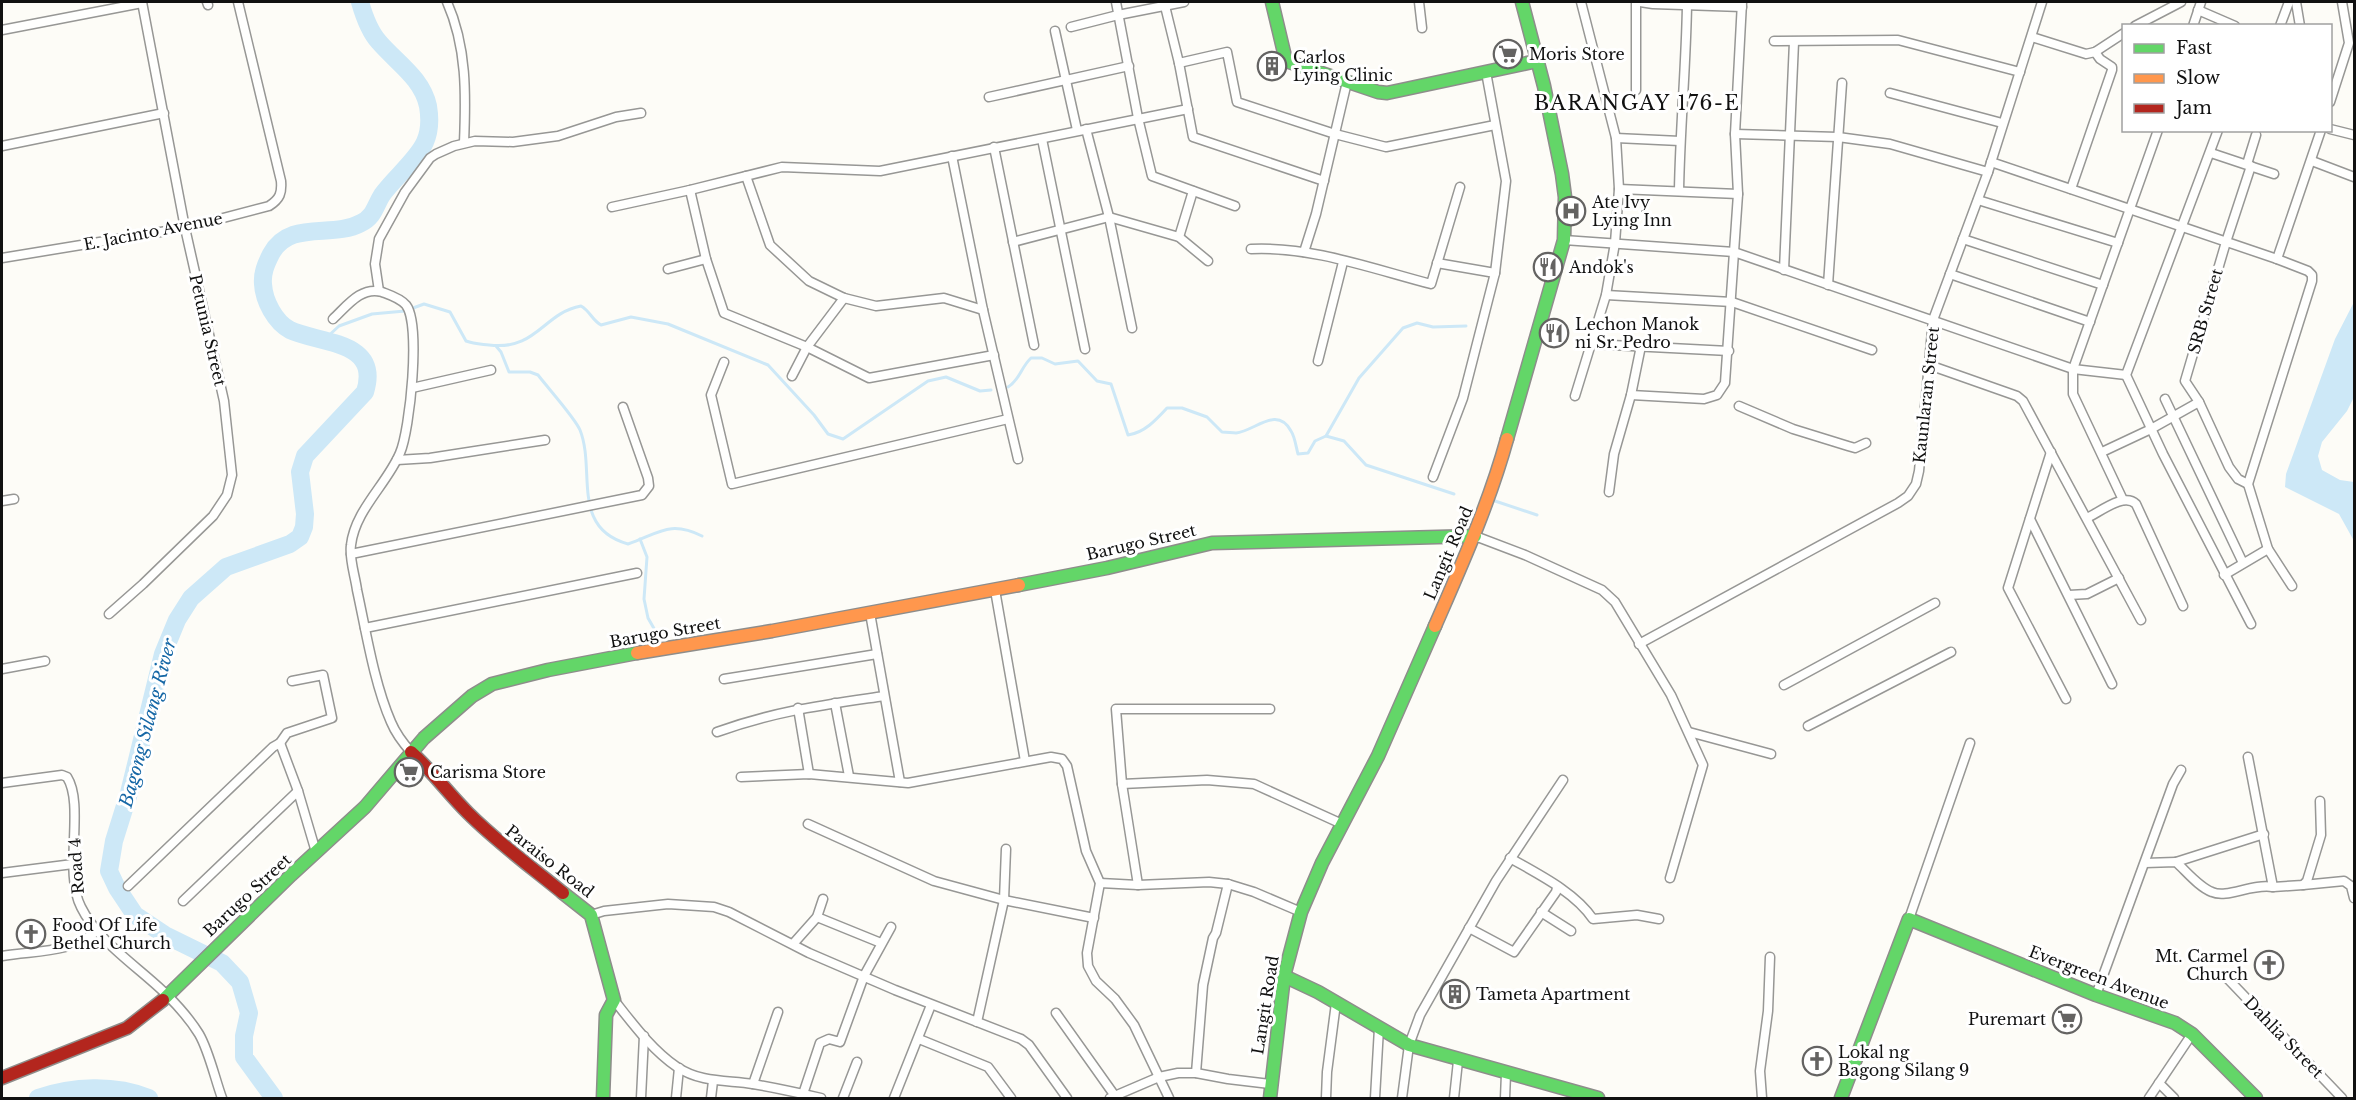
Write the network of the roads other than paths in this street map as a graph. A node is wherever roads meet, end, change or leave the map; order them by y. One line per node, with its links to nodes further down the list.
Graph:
1 (142, 2): 28 (street); 49 (street, Petunia Street)
2 (238, 2): 94 (street, E. Jacinto Avenue)
3 (447, 2): 68 (street)
4 (1116, 2): 20 (street)
5 (1184, 2): 16 (street)
6 (1272, 2): 42 (main road)
7 (1419, 2): 27 (street)
8 (1522, 2): 36 (main road, Langit Road)
9 (1581, 2): 65 (street)
10 (1638, 2): 18 (street); 44 (street)
11 (2042, 2): 31 (street, Kaunlaran Street)
12 (2181, 2): 21 (street)
13 (2289, 2): 24 (street)
14 (2296, 2): 25 (street)
15 (2342, 2): 32 (street)
16 (1164, 3): 20 (street); 37 (street)
17 (1742, 4): 18 (street); 60 (street)
18 (1687, 5): 67 (street)
19 (2200, 6): 22 (street); 23 (street)
20 (1118, 15): 26 (street); 38 (street)
21 (2139, 24)
22 (2194, 24)
23 (2232, 24)
24 (2281, 24)
25 (2300, 24)
26 (1071, 27)
27 (1422, 28)
28 (2, 30)
29 (1055, 31): 41 (street)
30 (2122, 34): 35 (street)
31 (2032, 37): 35 (street); 40 (street, Kaunlaran Street)
32 (2352, 37): 47 (street)
33 (1774, 41): 34 (street)
34 (1794, 42): 40 (street); 63 (street)
35 (2095, 52): 83 (street)
36 (1537, 61): 39 (main road); 98 (main road, Langit Road)
37 (1179, 63): 48 (street); 59 (street)
38 (1129, 66): 41 (street); 51 (street)
39 (1486, 72): 42 (main road); 53 (street)
40 (2020, 72): 52 (street, Kaunlaran Street)
41 (1065, 79): 46 (street); 54 (street)
42 (1347, 82): 59 (street)
43 (1842, 83): 64 (street)
44 (1636, 90)
45 (1890, 93): 52 (street)
46 (989, 97)
47 (2332, 99)
48 (1188, 109): 51 (street); 80 (street)
49 (164, 113): 69 (street); 94 (street, Petunia Street)
50 (641, 113): 68 (street)
51 (1138, 118): 54 (street); 85 (street)
52 (2002, 123): 74 (street, Kaunlaran Street)
53 (1495, 125): 59 (street); 114 (street)
54 (1082, 129): 66 (street); 92 (street)
55 (2332, 129): 62 (street)
56 (2156, 132): 91 (street)
57 (2217, 132): 71 (street)
58 (2320, 132): 73 (street)
59 (1335, 134): 80 (street)
60 (1734, 134): 63 (street); 87 (street)
61 (2256, 135): 75 (street, SRB Street)
62 (2355, 135)
63 (1791, 136): 64 (street); 113 (street)
64 (1838, 137): 76 (street); 116 (street)
65 (1616, 138): 67 (street); 82 (street)
66 (1042, 139): 70 (street); 95 (street)
67 (1680, 141): 86 (street)
68 (464, 143): 118 (street)
69 (2, 146)
70 (994, 147): 72 (street); 99 (street)
71 (2211, 153): 75 (street); 93 (street)
72 (952, 156): 78 (street); 122 (street)
73 (2312, 160): 79 (street); 108 (street)
74 (1991, 162): 76 (street, Kaunlaran Street); 83 (street)
75 (2249, 165): 77 (street); 100 (street, SRB Street)
76 (1988, 172): 88 (street, Kaunlaran Street)
77 (2274, 174)
78 (746, 176): 84 (street); 120 (street)
79 (2355, 177)
80 (1323, 181): 104 (street)
81 (1460, 187): 111 (street)
82 (1619, 189): 86 (street); 101 (street)
83 (2071, 189): 91 (street)
84 (690, 190): 90 (street); 107 (street)
85 (1193, 191): 89 (street); 96 (street)
86 (1679, 191): 87 (street)
87 (1738, 194): 105 (street)
88 (1978, 200): 97 (street, Kaunlaran Street); 102 (street)
89 (1235, 206)
90 (612, 207)
91 (2130, 209): 93 (street); 102 (street)
92 (1109, 217): 95 (street); 96 (street); 126 (street)
93 (2182, 227): 100 (street); 140 (street)
94 (185, 228): 106 (street, E. Jacinto Avenue); 179 (street, Petunia Street)
95 (1061, 231): 99 (street); 131 (street)
96 (1179, 237): 109 (street)
97 (1963, 238): 115 (street, Kaunlaran Street); 117 (street)
98 (1563, 240): 101 (street); 166 (main road, Langit Road)
99 (1013, 242): 128 (street)
100 (2226, 242): 108 (street); 146 (street, SRB Street)
101 (1615, 243): 105 (street); 119 (street)
102 (2118, 243): 117 (street)
103 (1251, 249): 104 (street)
104 (1304, 252): 110 (street)
105 (1734, 252): 113 (street); 121 (street)
106 (2, 258)
107 (706, 259): 112 (street); 130 (street)
108 (2277, 259): 159 (street)
109 (1208, 261)
110 (1343, 262): 111 (street); 135 (street)
111 (1437, 263): 114 (street)
112 (668, 269)
113 (1784, 270): 116 (street)
114 (1495, 273): 158 (street)
115 (1950, 274): 124 (street, Kaunlaran Street); 125 (street)
116 (1828, 285): 124 (street)
117 (2103, 285): 125 (street)
118 (379, 291): 123 (street); 142 (street)
119 (1606, 295): 121 (street); 127 (street)
120 (844, 298): 122 (street); 130 (street)
121 (1732, 302): 132 (street); 133 (street)
122 (983, 310): 134 (street)
123 (333, 319)
124 (1933, 320): 137 (street, Kaunlaran Street); 138 (street)
125 (2090, 322): 138 (street)
126 (1132, 327)
127 (1592, 344): 129 (street); 144 (street)
128 (1034, 345)
129 (1641, 346): 133 (street); 143 (street)
130 (807, 347): 134 (street); 141 (street)
131 (1085, 350)
132 (1872, 350)
133 (1729, 351): 143 (street)
134 (994, 356): 150 (street)
135 (1318, 361)
136 (724, 362): 150 (street)
137 (1929, 365): 154 (street); 183 (street, Kaunlaran Street)
138 (2073, 369): 140 (street); 155 (street)
139 (491, 370): 142 (street)
140 (2126, 375): 151 (street)
141 (792, 376)
142 (412, 388): 157 (street)
143 (1631, 395): 160 (street)
144 (1575, 396)
145 (2165, 399): 149 (street)
146 (2199, 402): 149 (street); 159 (street)
147 (1739, 406): 153 (street)
148 (623, 407): 168 (street)
149 (2174, 416): 151 (street); 169 (street)
150 (1008, 419): 156 (street)
151 (2151, 429): 155 (street); 171 (street)
152 (545, 440): 157 (street)
153 (1866, 443)
154 (2051, 452): 164 (street); 165 (street)
155 (2102, 452): 162 (street)
156 (1018, 459)
157 (397, 460): 168 (street)
158 (1434, 477)
159 (2248, 484): 167 (street)
160 (1609, 492)
161 (14, 499): 163 (street)
162 (2123, 500): 164 (street); 177 (street)
163 (2, 501)
164 (2087, 518): 172 (street)
165 (2030, 519): 175 (street); 193 (street)
166 (1475, 536): 174 (main road, Barugo Street); 183 (street); 217 (main road, Langit Road)
167 (2268, 549): 169 (street); 173 (street)
168 (351, 554): 182 (street)
169 (2243, 563): 171 (street)
170 (637, 573): 182 (street)
171 (2224, 575): 181 (street)
172 (2119, 578): 175 (street); 180 (street)
173 (2292, 586)
174 (995, 590): 178 (main road, Barugo Street); 205 (street)
175 (2068, 595): 191 (street)
176 (1935, 603): 190 (street)
177 (2182, 606)
178 (870, 613): 185 (street); 202 (main road, Barugo Street)
179 (109, 614)
180 (2141, 620)
181 (2251, 624)
182 (365, 628): 202 (street)
183 (1639, 644): 199 (street)
184 (1951, 652): 197 (street)
185 (877, 654): 188 (street); 192 (street)
186 (45, 661): 187 (street)
187 (2, 669)
188 (724, 679)
189 (292, 681): 200 (street)
190 (1784, 684)
191 (2112, 684)
192 (884, 696): 194 (street); 211 (street)
193 (2066, 699)
194 (835, 703): 195 (street); 208 (street)
195 (798, 708): 198 (street); 207 (street)
196 (1270, 709): 213 (street)
197 (1808, 726)
198 (717, 732)
199 (1689, 732): 203 (street); 226 (street)
200 (280, 743): 214 (street); 231 (street)
201 (1970, 743): 244 (street)
202 (411, 752): 220 (main road, Barugo Street); 240 (main road, Paraiso Road)
203 (1771, 754)
204 (2248, 757): 218 (street)
205 (1025, 761): 211 (street); 227 (street)
206 (2181, 770): 223 (street)
207 (809, 774): 208 (street); 209 (street)
208 (849, 776): 211 (street)
209 (741, 777)
210 (1563, 780): 221 (street)
211 (900, 782)
212 (2, 783): 224 (street, Road 4)
213 (1122, 784): 217 (street); 229 (street)
214 (298, 791): 220 (street); 237 (street)
215 (2320, 801): 230 (street)
216 (808, 824): 236 (street)
217 (1342, 824): 238 (main road, Langit Road)
218 (2264, 834): 222 (street); 232 (street)
219 (1006, 849): 236 (street)
220 (316, 852): 257 (main road, Barugo Street)
221 (1510, 858): 233 (street); 246 (street)
222 (2176, 862): 223 (street); 232 (street)
223 (2145, 863): 256 (street)
224 (73, 864): 225 (street); 247 (street, Road 4)
225 (2, 873)
226 (1670, 878)
227 (1100, 884): 229 (street); 242 (street)
228 (1228, 884): 229 (street); 238 (street); 272 (street)
229 (1138, 885)
230 (2303, 885): 232 (street); 234 (street)
231 (128, 886)
232 (2273, 886)
233 (1557, 888): 239 (street); 243 (street)
234 (2355, 898)
235 (823, 899): 241 (street)
236 (1004, 900): 242 (street); 263 (street)
237 (183, 901)
238 (1301, 912): 254 (main road, Langit Road)
239 (1541, 912): 246 (street); 248 (street)
240 (591, 915): 250 (street); 258 (main road, Paraiso Road)
241 (817, 917): 249 (street); 250 (street)
242 (1094, 918): 274 (street)
243 (1659, 919)
244 (1909, 919): 256 (main road, Evergreen Avenue); 302 (main road)
245 (891, 927): 249 (street)
246 (1469, 928): 268 (street)
247 (98, 930): 251 (street); 257 (street, Road 4)
248 (1571, 931)
249 (881, 943): 253 (street)
250 (794, 944): 253 (street)
251 (2, 956)
252 (1770, 957): 301 (street)
253 (864, 976): 260 (street); 281 (street)
254 (1284, 976): 259 (main road); 279 (main road, Langit Road)
255 (2226, 976): 306 (street, Dahlia Street)
256 (2096, 995): 265 (main road, Evergreen Avenue)
257 (168, 996): 275 (main road, Barugo Street); 283 (street, Road 4)
258 (614, 1000): 266 (street, Paraiso Road); 284 (main road)
259 (1336, 1003): 264 (main road); 295 (street)
260 (931, 1005): 263 (street); 267 (street)
261 (778, 1012): 278 (street)
262 (1056, 1013): 282 (street)
263 (977, 1022): 292 (street)
264 (1379, 1028): 268 (main road); 296 (street)
265 (2192, 1034): 277 (street); 305 (main road, Evergreen Avenue)
266 (644, 1036): 271 (street, Paraiso Road); 285 (street)
267 (919, 1039): 290 (street); 291 (street)
268 (1409, 1045): 269 (main road); 297 (street)
269 (1458, 1061): 273 (main road); 298 (street)
270 (857, 1062): 289 (street)
271 (679, 1068): 276 (street, Paraiso Road); 286 (street)
272 (1196, 1073): 274 (street); 279 (street)
273 (1506, 1074): 280 (main road); 299 (street)
274 (1159, 1077): 282 (street); 293 (street)
275 (2, 1078)
276 (713, 1081): 278 (street, Paraiso Road); 287 (street)
277 (2159, 1083): 303 (street); 304 (street)
278 (753, 1084): 281 (street, Paraiso Road)
279 (1270, 1084): 294 (main road, Langit Road)
280 (1557, 1093): 300 (main road)
281 (803, 1094): 288 (street, Paraiso Road)
282 (1113, 1097)
283 (222, 1098)
284 (603, 1098)
285 (641, 1098)
286 (676, 1098)
287 (711, 1098)
288 (821, 1098)
289 (843, 1098)
290 (894, 1098)
291 (1011, 1098)
292 (1067, 1098)
293 (1169, 1098)
294 (1270, 1098)
295 (1326, 1098)
296 (1375, 1098)
297 (1402, 1098)
298 (1454, 1098)
299 (1505, 1098)
300 (1598, 1098)
301 (1762, 1098)
302 (1841, 1098)
303 (2149, 1098)
304 (2174, 1098)
305 (2256, 1098)
306 (2342, 1098)

